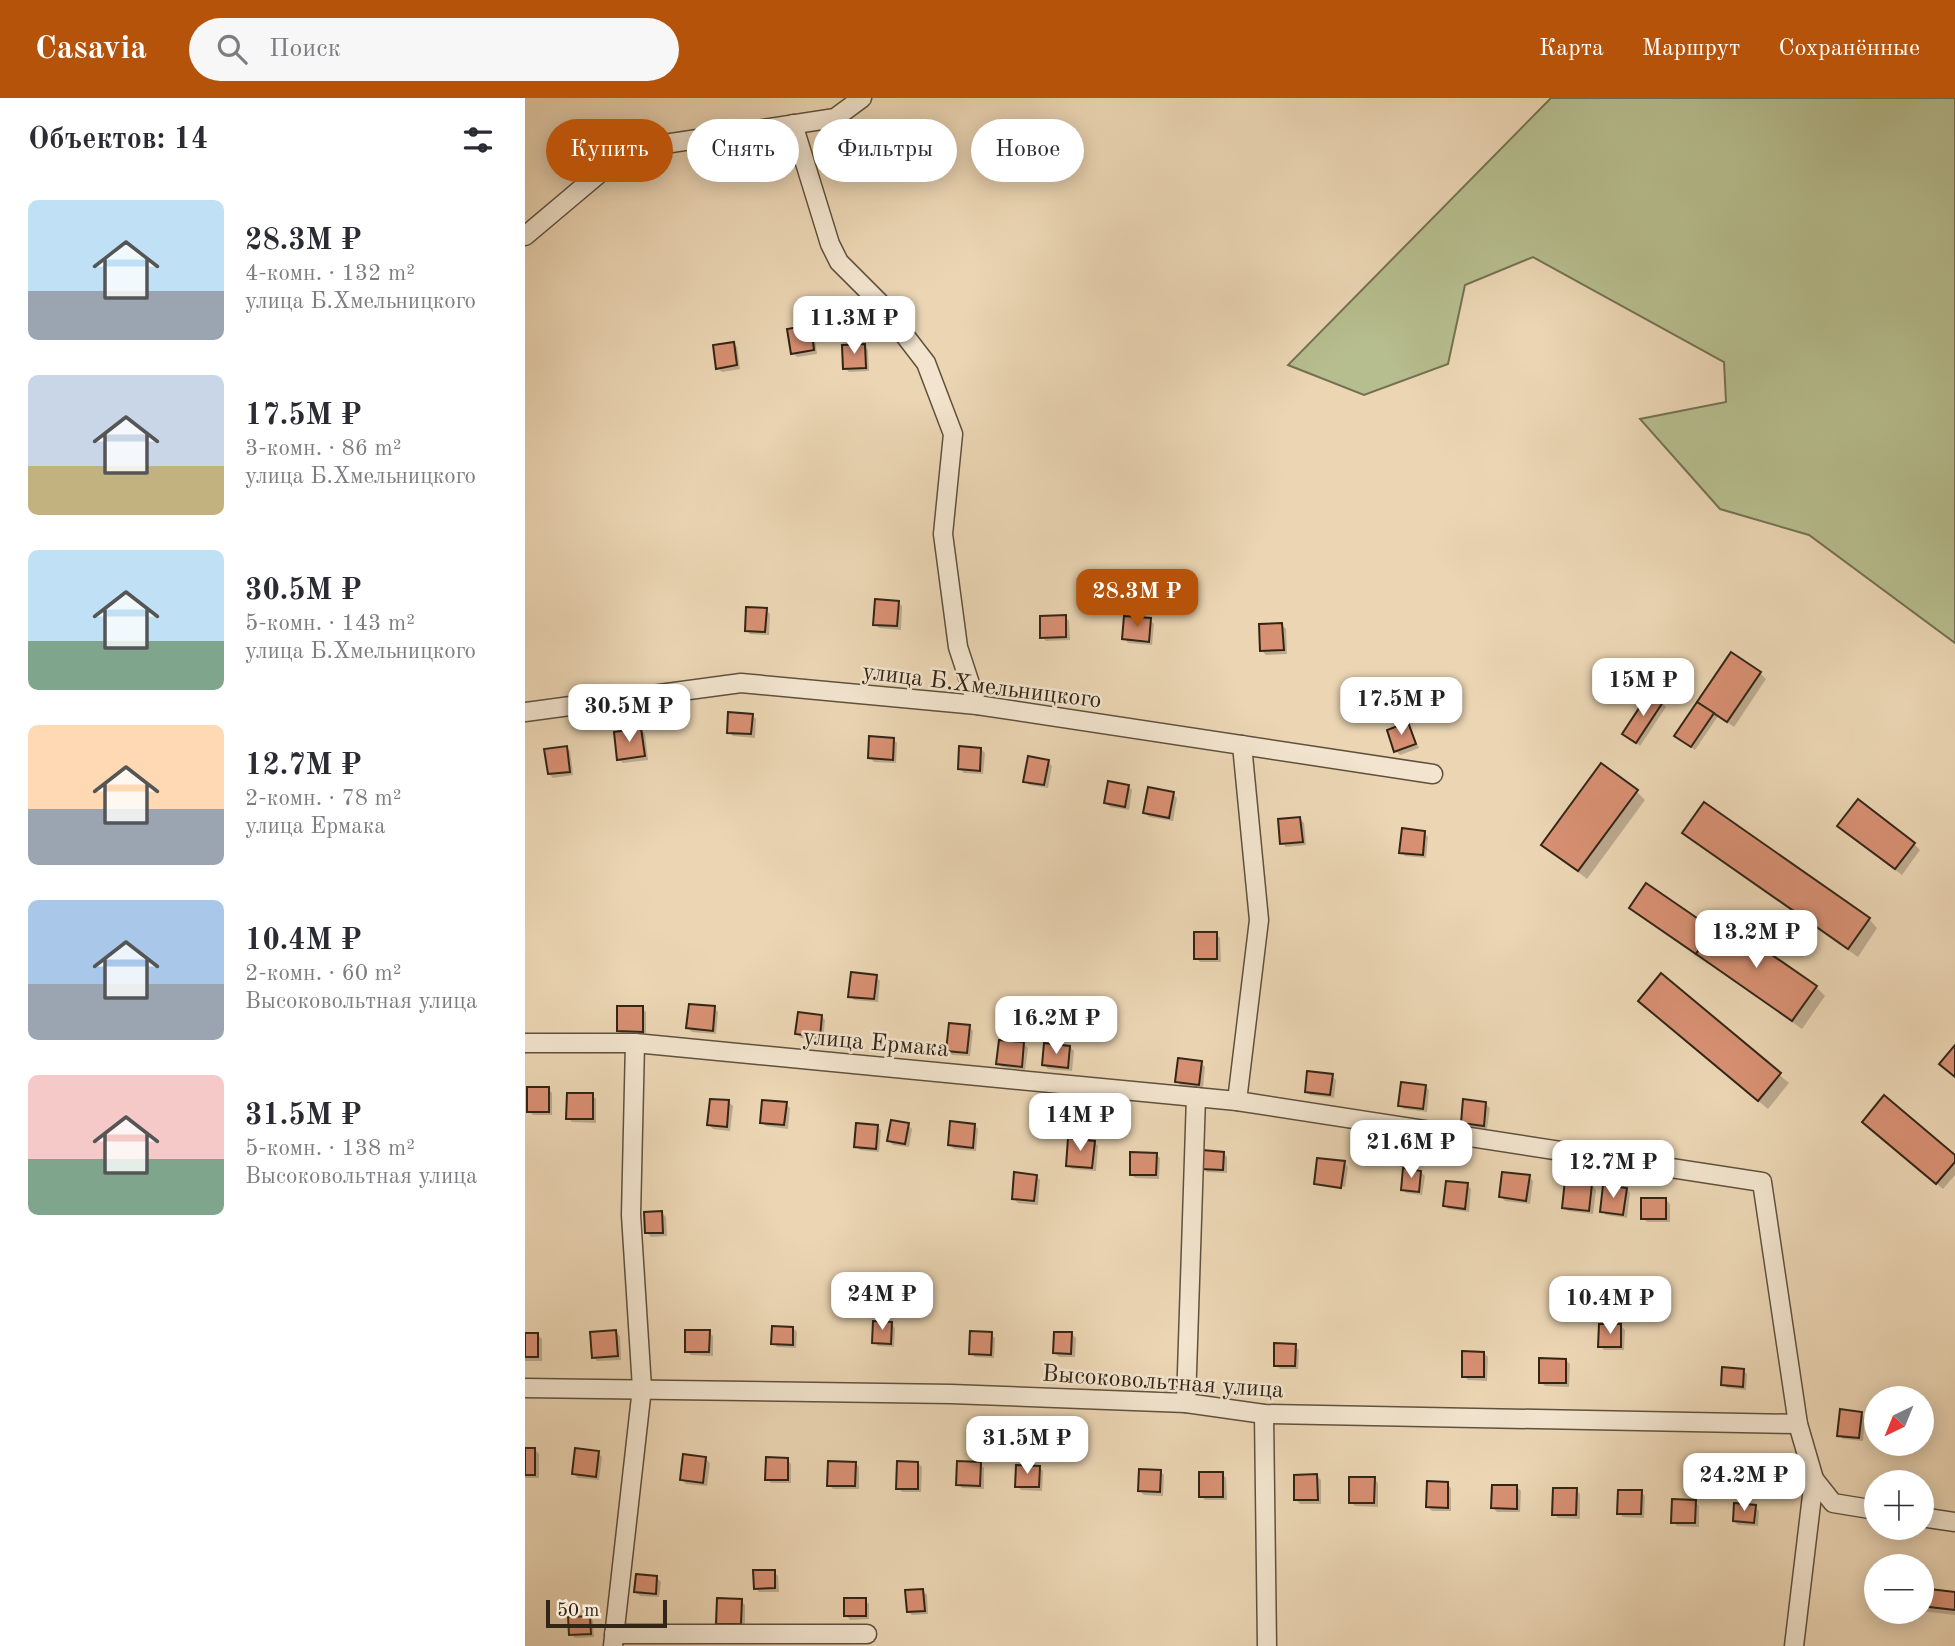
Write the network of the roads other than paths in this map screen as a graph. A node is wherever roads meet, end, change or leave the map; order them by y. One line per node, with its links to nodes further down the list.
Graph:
1 (862, 98): 2 (street)
2 (799, 123)
3 (687, 140): 5 (street)
4 (799, 143): 6 (street)
5 (525, 236)
6 (977, 705): 7 (street, улица Б.Хмельницкого); 8 (street, улица Б.Хмельницкого)
7 (525, 712)
8 (1242, 745): 9 (street, улица Б.Хмельницкого); 13 (street)
9 (1433, 774)
10 (525, 1043): 11 (street, улица Ермака)
11 (635, 1044): 12 (street, улица Ермака); 15 (street)
12 (1196, 1097): 13 (street, улица Ермака); 16 (street)
13 (1237, 1101): 18 (street, улица Ермака)
14 (525, 1388): 15 (street, Высоковольтная улица)
15 (642, 1388): 16 (street, Высоковольтная улица); 24 (street)
16 (1186, 1403): 17 (street, Высоковольтная улица)
17 (1264, 1414): 18 (street, Высоковольтная улица); 25 (street)
18 (1798, 1424): 19 (street)
19 (1814, 1479): 20 (street); 26 (street)
20 (1864, 1508)
21 (1934, 1519): 22 (street)
22 (1955, 1522)
23 (867, 1634): 24 (street)
24 (614, 1640)
25 (1267, 1646)
26 (1794, 1646)

